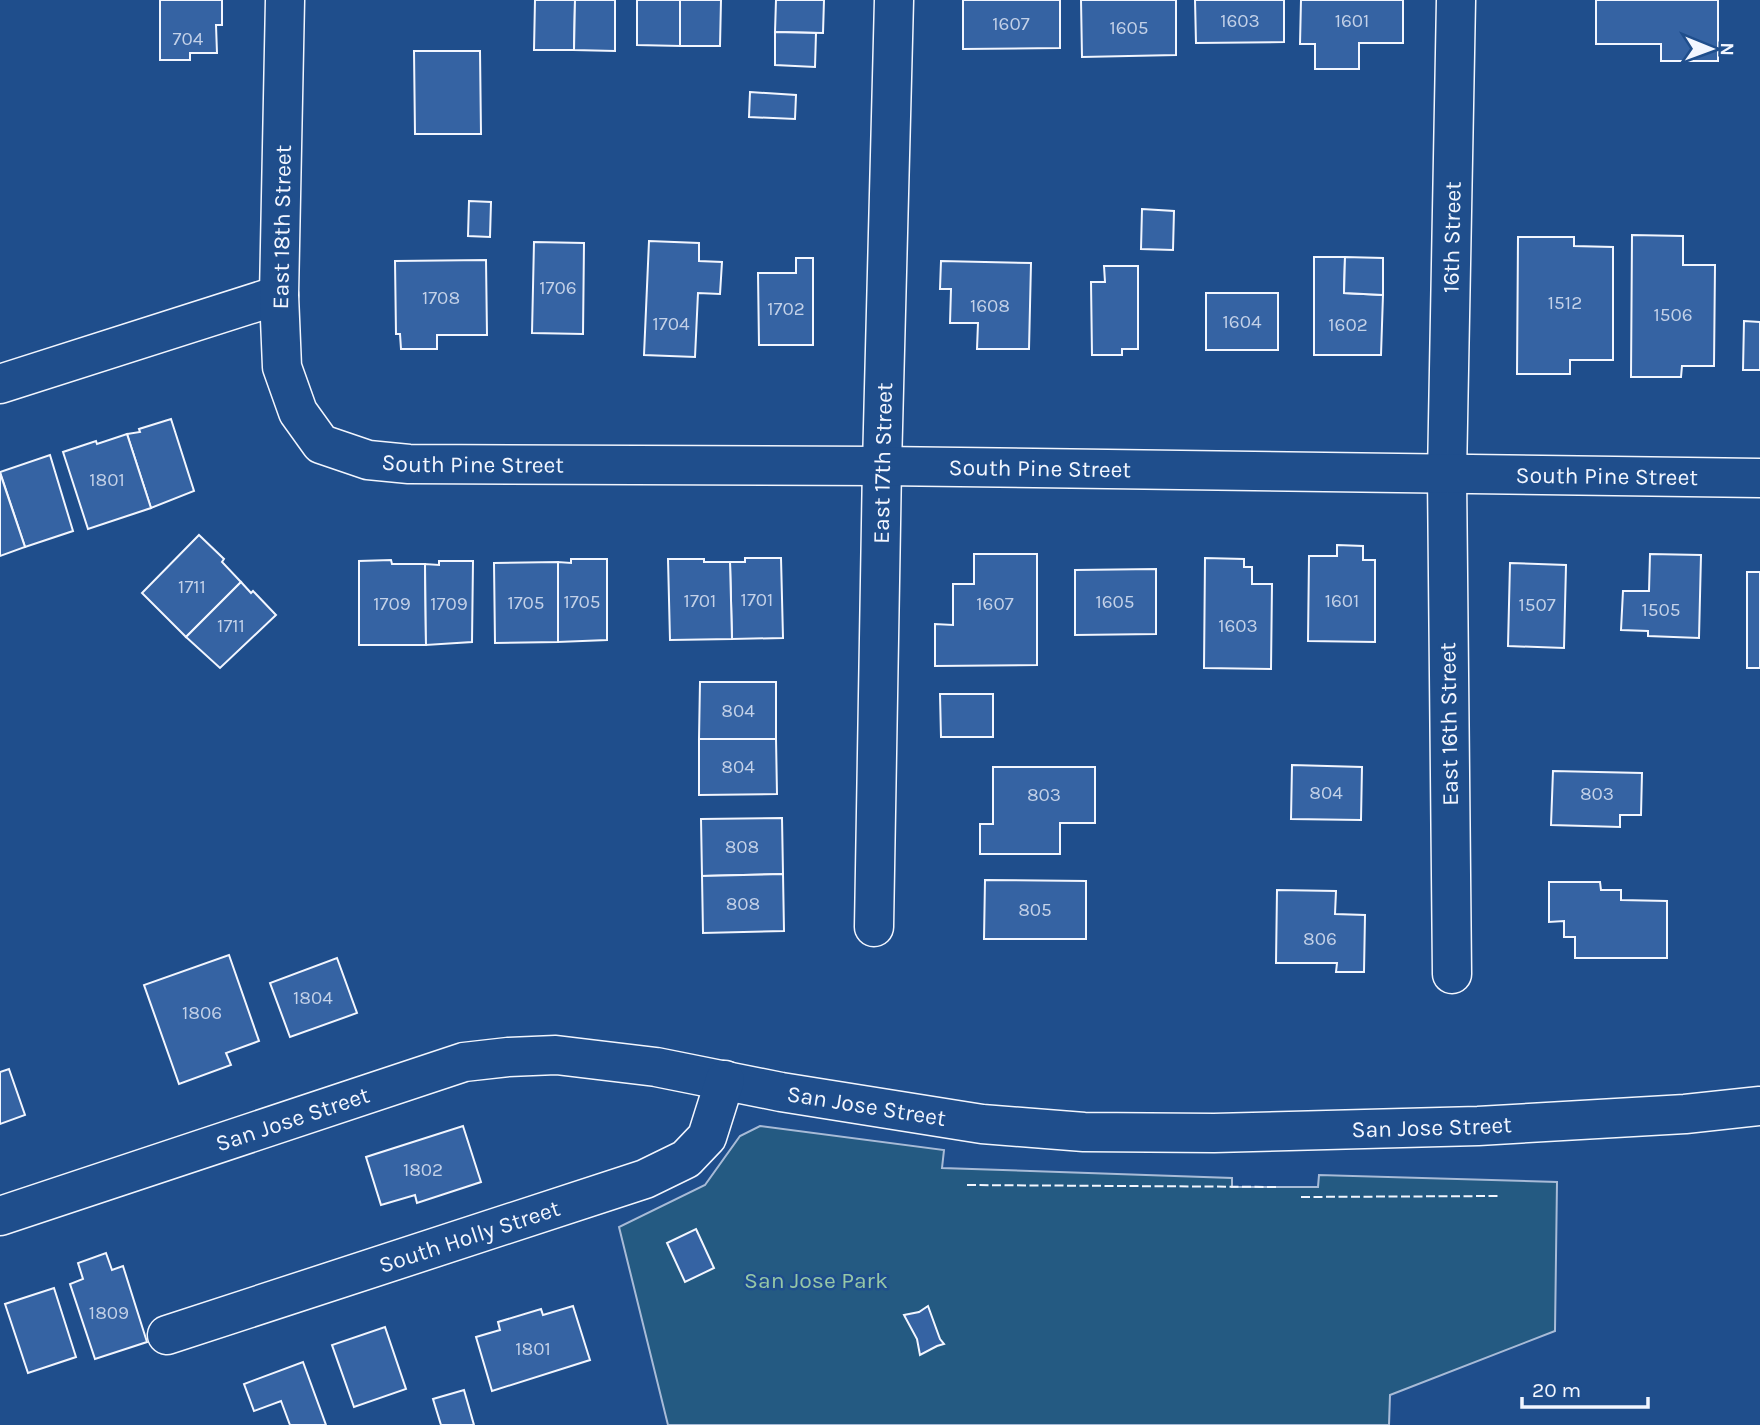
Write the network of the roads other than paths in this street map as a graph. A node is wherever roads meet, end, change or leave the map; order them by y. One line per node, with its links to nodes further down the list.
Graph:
1 (285, 0): 4 (street, East 18th Street)
2 (894, 0): 7 (street, East 17th Street)
3 (1456, 0): 8 (street, 16th Street)
4 (279, 295): 5 (street); 6 (street, East 18th Street)
5 (0, 384)
6 (321, 444): 7 (street, South Pine Street)
7 (882, 467): 8 (street, South Pine Street); 10 (street, East 17th Street)
8 (1447, 475): 9 (street, South Pine Street); 11 (street, East 16th Street)
9 (1760, 478)
10 (874, 927)
11 (1452, 974)
12 (725, 1080): 13 (street, San Jose Street); 14 (street, San Jose Street); 15 (street, South Holly Street)
13 (1760, 1106)
14 (0, 1216)
15 (167, 1335)

